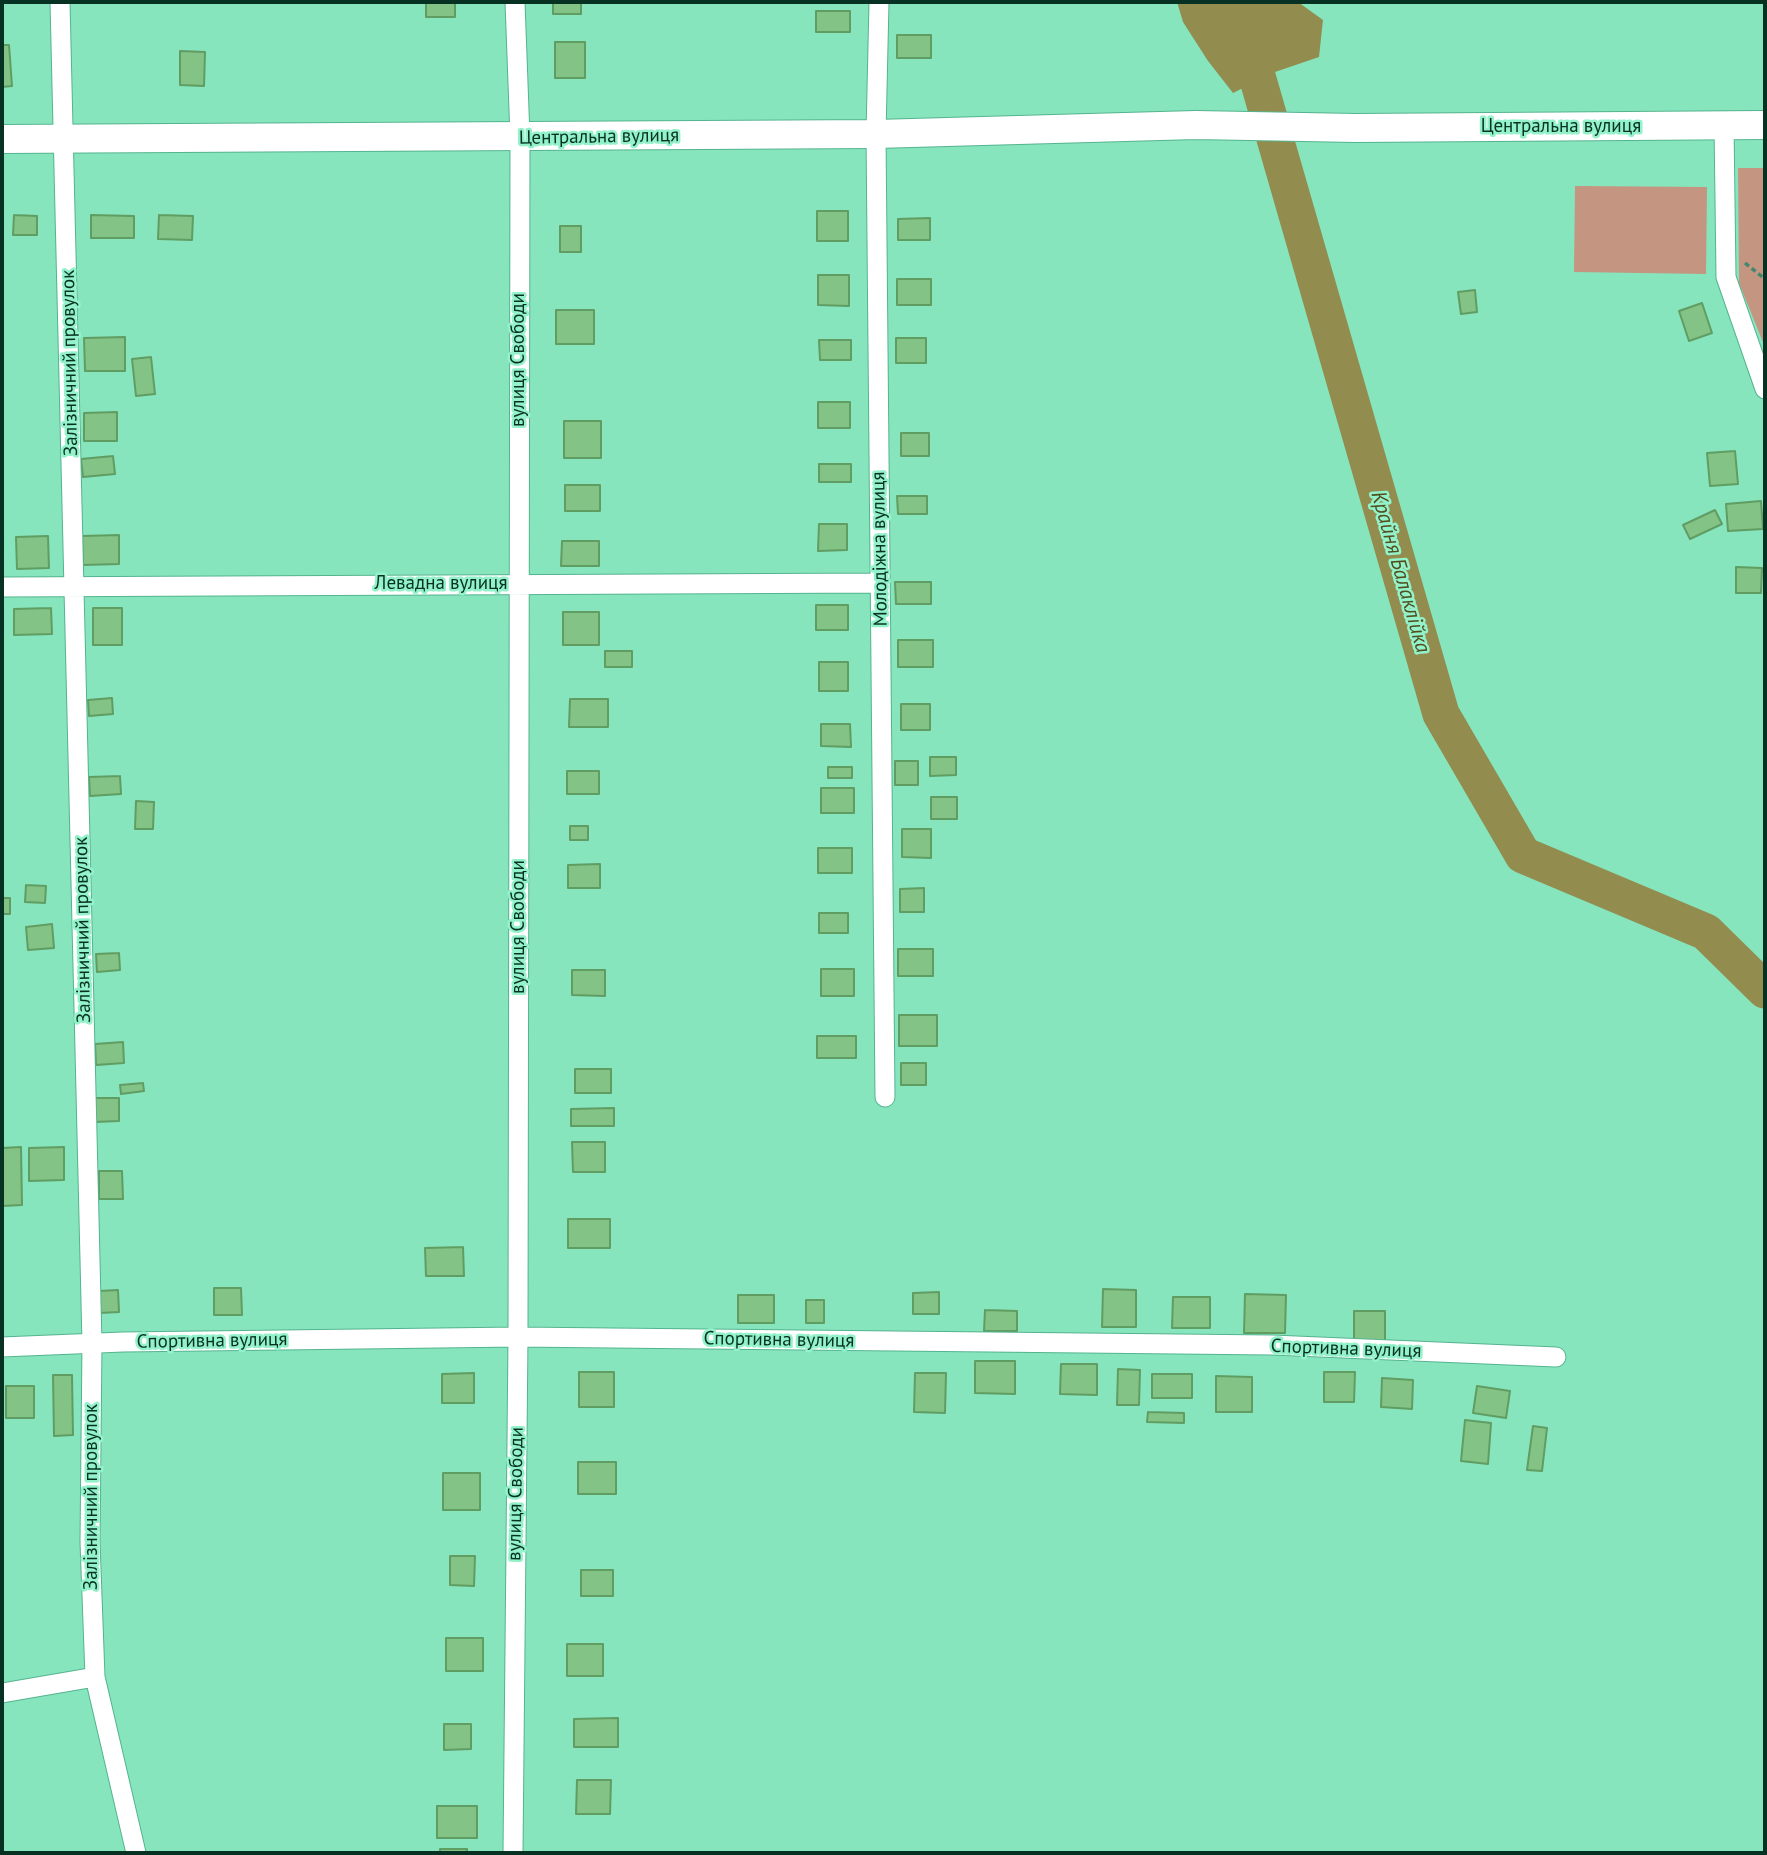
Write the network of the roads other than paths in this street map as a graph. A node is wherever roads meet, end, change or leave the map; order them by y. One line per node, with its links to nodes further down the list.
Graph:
1 (60, 2): 9 (street, Залізничний провулок)
2 (515, 2): 7 (street, вулиця Свободи)
3 (879, 2): 6 (street, Молодіжна вулиця)
4 (1724, 125): 5 (street, Центральна вулиця); 6 (street, Центральна вулиця); 10 (street)
5 (1765, 125)
6 (876, 134): 7 (street, Центральна вулиця); 12 (street, Молодіжна вулиця)
7 (520, 137): 9 (street, Центральна вулиця); 11 (street, вулиця Свободи)
8 (2, 139): 9 (street, Центральна вулиця)
9 (65, 139): 14 (street, Залізничний провулок)
10 (1765, 389)
11 (519, 583): 12 (street, Левадна вулиця); 14 (street, Левадна вулиця); 16 (street, вулиця Свободи)
12 (880, 583): 15 (street, Молодіжна вулиця)
13 (2, 586): 14 (street, Левадна вулиця)
14 (75, 586): 17 (street, Залізничний провулок)
15 (885, 1097)
16 (518, 1337): 17 (street, Спортивна вулиця); 19 (street, Спортивна вулиця); 23 (street, вулиця Свободи)
17 (92, 1343): 18 (street, Спортивна вулиця); 20 (street, Залізничний провулок)
18 (2, 1346)
19 (1556, 1357)
20 (95, 1677): 21 (street); 22 (street, Залізничний провулок)
21 (2, 1693)
22 (136, 1853)
23 (513, 1853)

